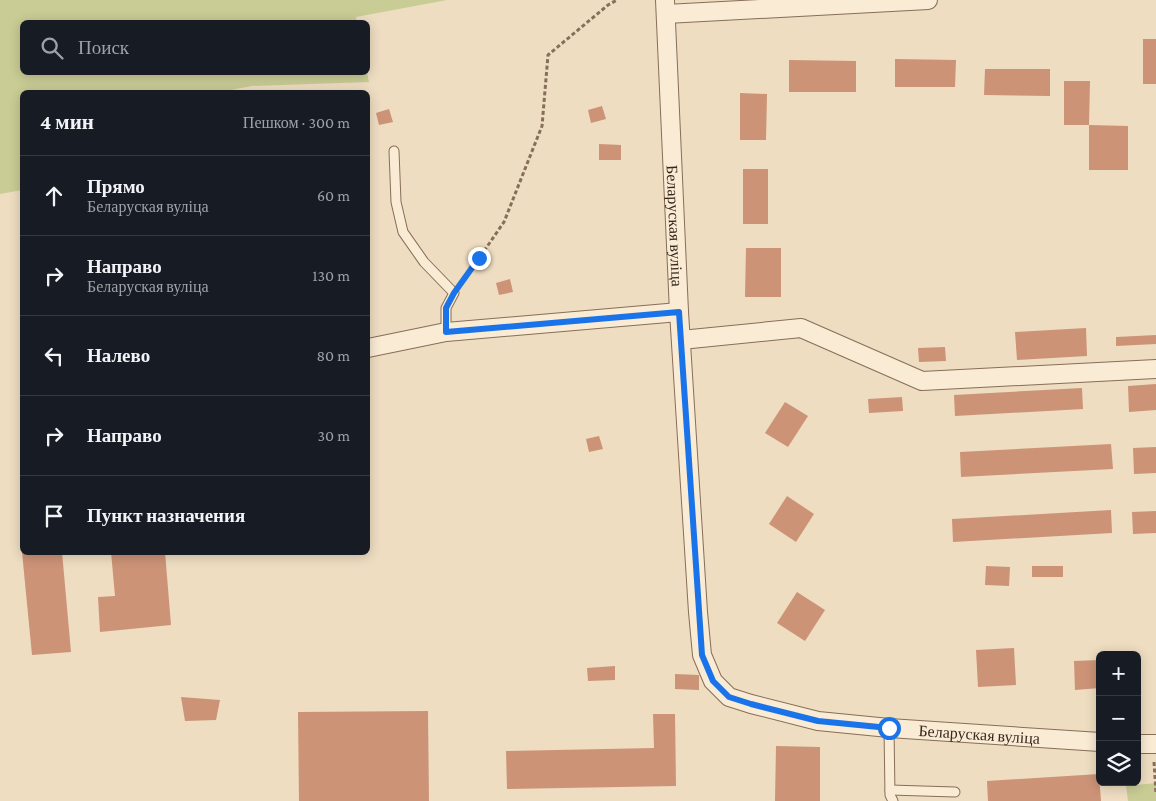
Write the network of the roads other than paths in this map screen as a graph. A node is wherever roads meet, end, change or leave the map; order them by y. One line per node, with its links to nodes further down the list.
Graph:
1 (928, 0): 2 (street)
2 (666, 7): 4 (street, Беларуская вуліца)
3 (394, 150): 5 (lane)
4 (679, 312): 5 (street); 6 (street, Беларуская вуліца)
5 (446, 332): 7 (street)
6 (681, 340): 8 (street); 9 (street, Беларуская вуліца)
7 (370, 348)
8 (1156, 369)
9 (889, 728): 10 (street, Беларуская вуліца); 11 (lane)
10 (1096, 742)
11 (890, 790): 12 (lane); 13 (lane)
12 (955, 792)
13 (893, 801)

